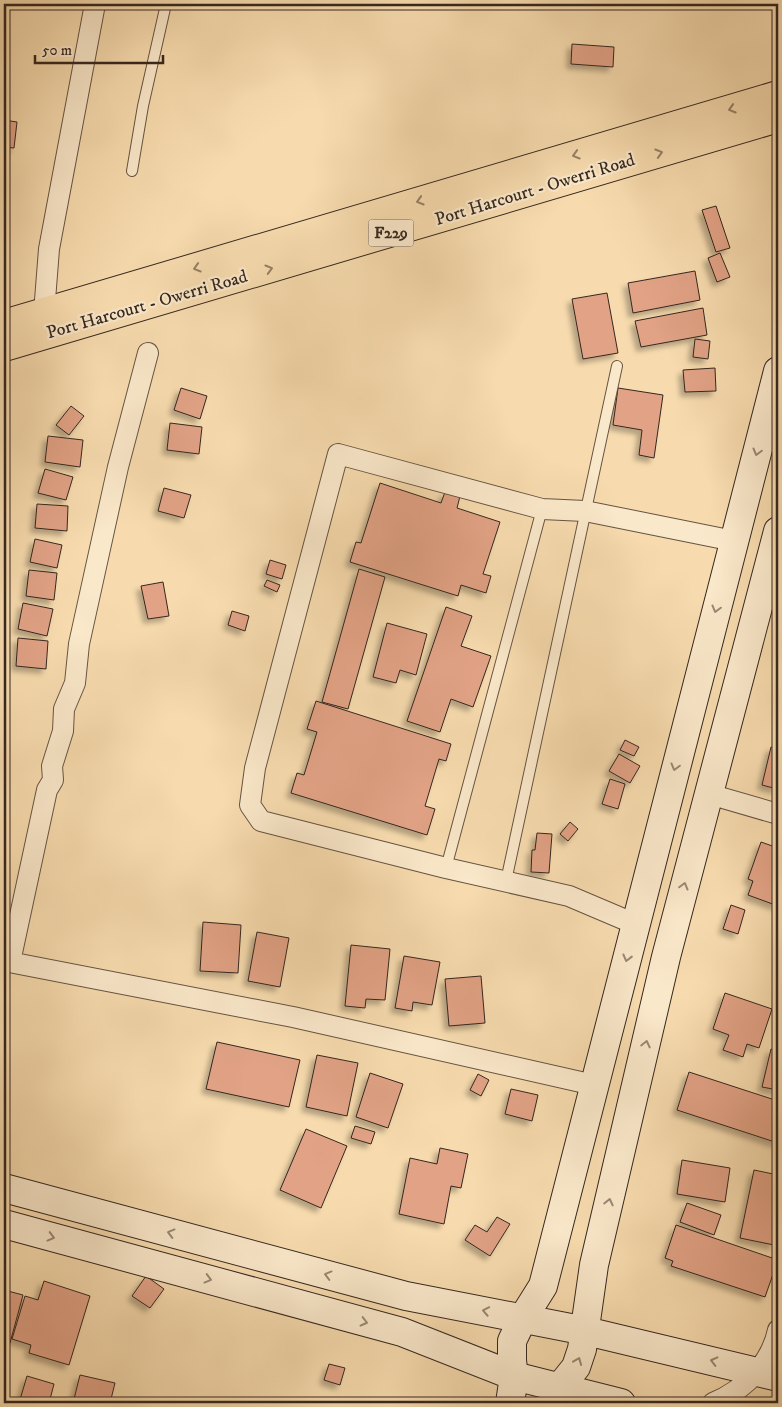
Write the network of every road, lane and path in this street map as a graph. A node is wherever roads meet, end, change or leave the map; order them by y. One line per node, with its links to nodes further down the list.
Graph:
1 (95, 4): 6 (street)
2 (166, 4): 5 (lane)
3 (778, 95): 6 (main road, Port Harcourt - Owerri Road / F229, one-way to 6)
4 (778, 118): 8 (main road, Port Harcourt - Owerri Road / F229, one-way to 4)
5 (132, 171)
6 (44, 313): 7 (main road, Port Harcourt - Owerri Road / F229)
7 (4, 324)
8 (4, 347)
9 (148, 353): 21 (street)
10 (617, 366): 13 (lane)
11 (778, 371): 15 (street, one-way to 15)
12 (542, 509): 13 (street); 18 (lane); 18 (street)
13 (585, 512): 15 (street); 19 (lane)
14 (778, 531): 16 (street)
15 (734, 541): 20 (street, one-way to 20)
16 (709, 794): 17 (street); 26 (street, one-way to 16)
17 (778, 814)
18 (446, 868): 19 (street)
19 (506, 881): 20 (street)
20 (635, 924): 22 (street, one-way to 22)
21 (7, 962): 22 (street)
22 (594, 1085): 25 (street)
23 (4, 1188): 25 (street, one-way to 23)
24 (4, 1224): 29 (street, one-way to 29)
25 (523, 1318): 26 (street); 29 (street)
26 (586, 1330): 28 (street, one-way to 26); 30 (street, one-way to 26)
27 (778, 1330): 28 (street)
28 (768, 1375): 33 (street)
29 (514, 1376): 30 (street); 31 (street)
30 (558, 1395): 32 (street)
31 (510, 1403)
32 (621, 1403)
33 (713, 1403)

